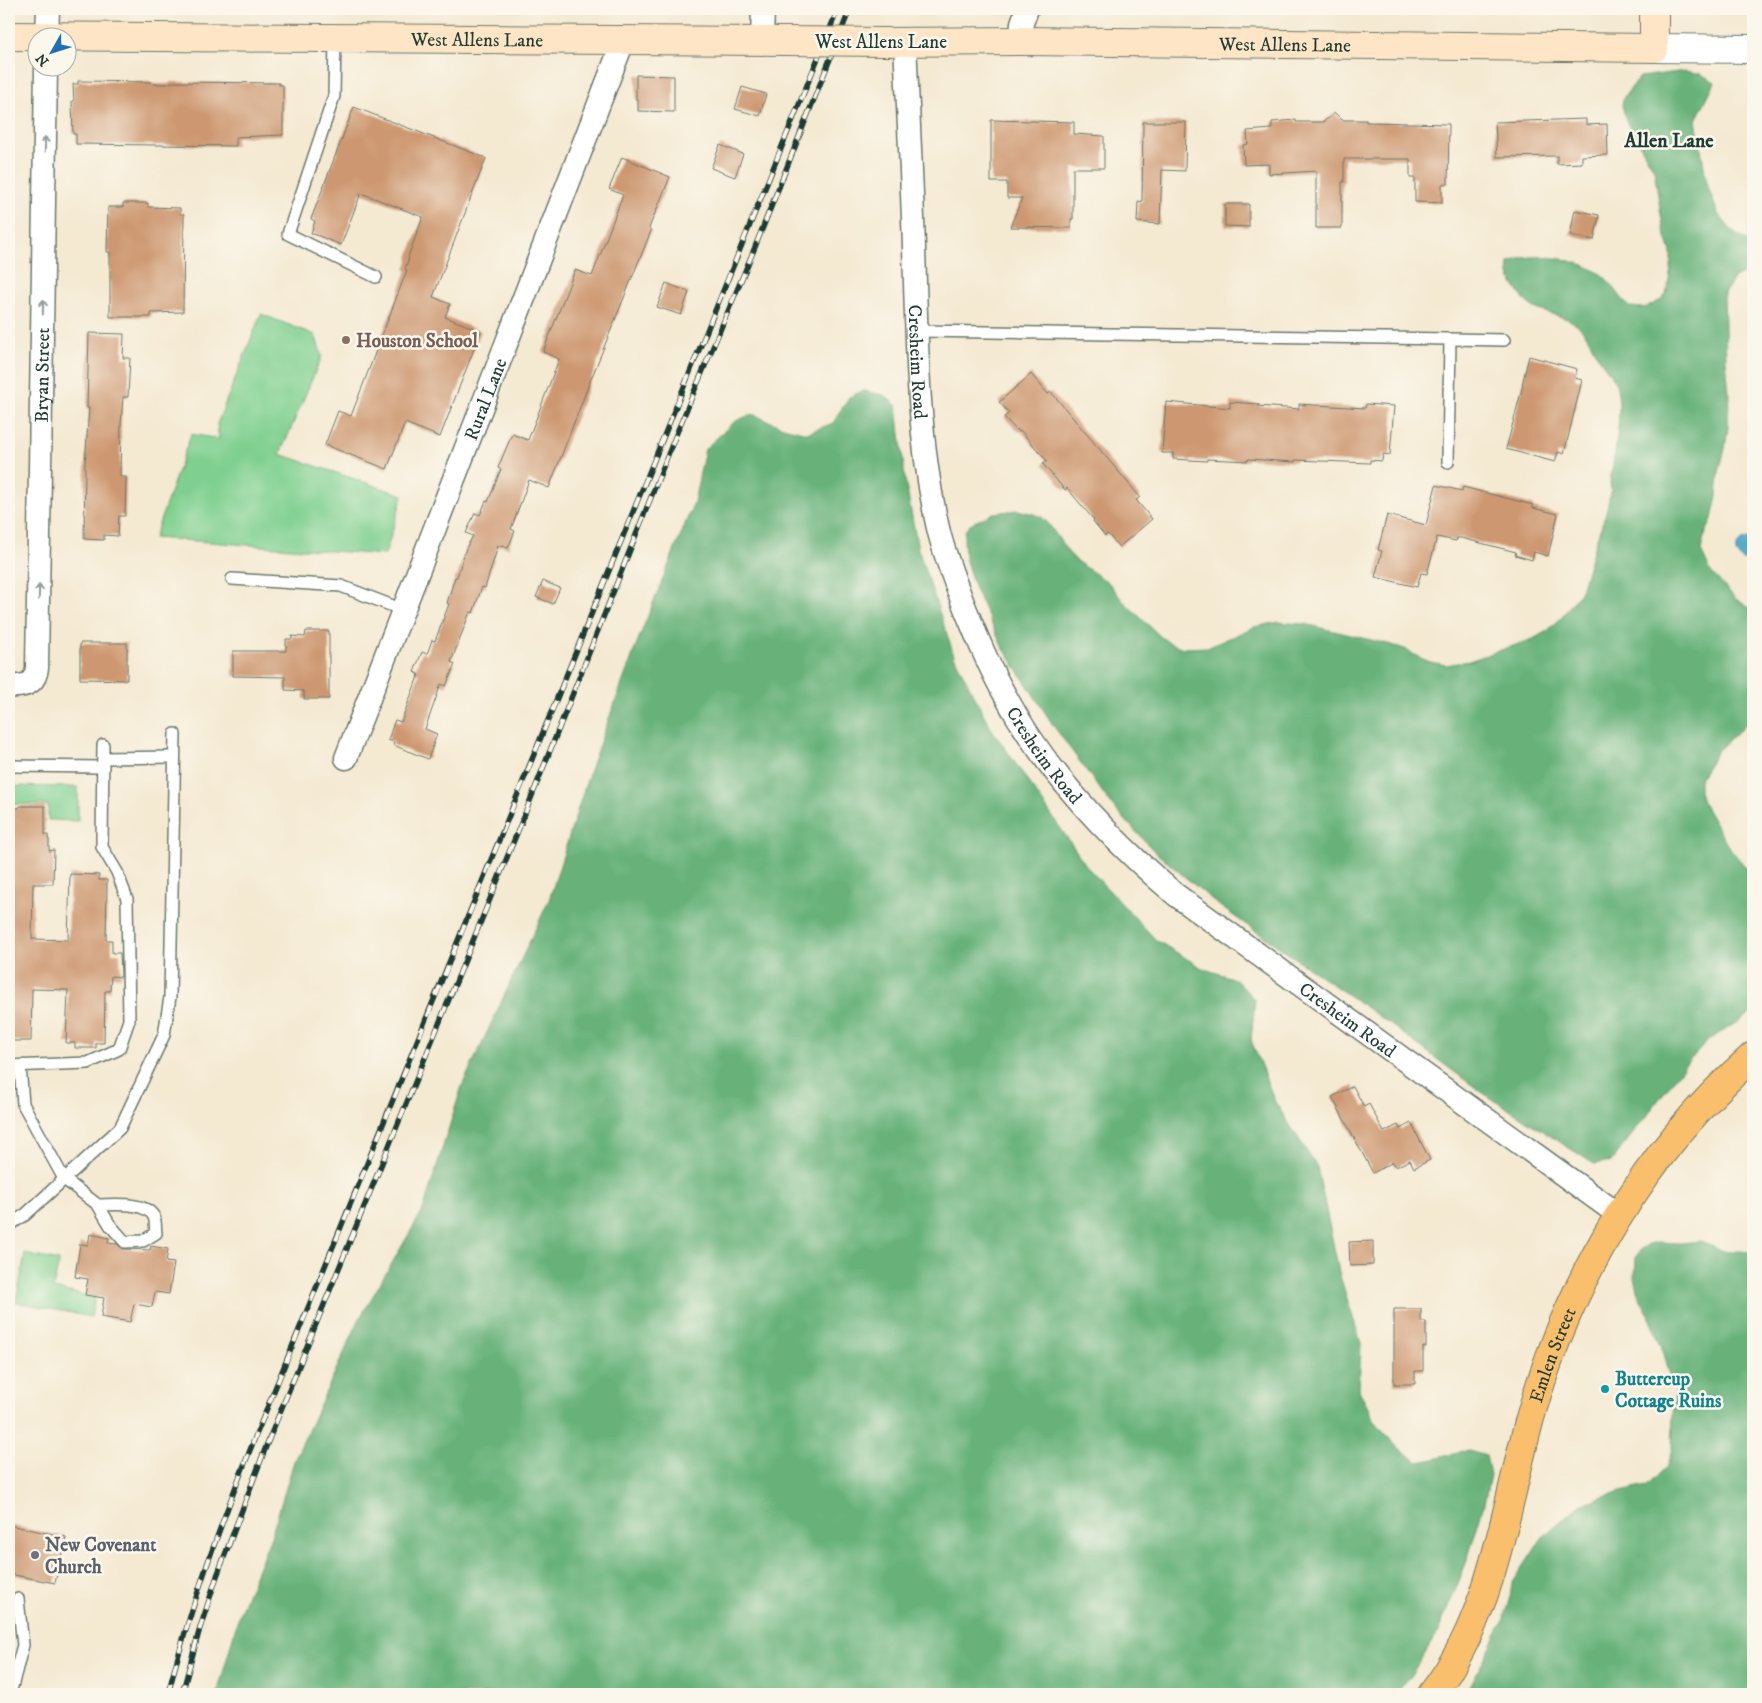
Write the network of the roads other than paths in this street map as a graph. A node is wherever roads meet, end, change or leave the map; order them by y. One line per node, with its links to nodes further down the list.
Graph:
1 (48, 9): 5 (street)
2 (763, 9): 11 (street)
3 (1027, 9): 12 (street)
4 (1654, 9): 14 (main road)
5 (47, 28)
6 (9, 36): 7 (main road, West Allens Lane)
7 (28, 36)
8 (78, 37): 9 (main road, West Allens Lane)
9 (336, 39): 10 (main road, West Allens Lane); 17 (lane)
10 (624, 39): 11 (main road, West Allens Lane); 23 (street, Rural Lane)
11 (774, 41): 13 (main road, West Allens Lane, bridge)
12 (1021, 41): 13 (main road, West Allens Lane); 14 (main road, West Allens Lane)
13 (894, 42): 18 (street, Cresheim Road)
14 (1654, 48): 15 (street, West Allens Lane)
15 (1753, 49)
16 (46, 78): 24 (street, Bryan Street, one-way to 16)
17 (376, 277)
18 (916, 330): 19 (lane); 35 (street, Cresheim Road)
19 (1450, 339): 20 (lane); 21 (lane)
20 (1504, 340)
21 (1448, 462)
22 (232, 578): 23 (lane)
23 (403, 610): 28 (street, Rural Lane)
24 (9, 686)
25 (175, 734): 27 (lane)
26 (103, 745): 29 (lane)
27 (174, 757): 29 (lane); 33 (lane)
28 (346, 758)
29 (103, 762): 30 (lane); 32 (lane)
30 (9, 766)
31 (1753, 1056): 35 (main road, Emlen Street)
32 (14, 1066): 33 (lane)
33 (64, 1179): 34 (lane); 36 (lane)
34 (98, 1205): 34 (lane)
35 (1619, 1215): 39 (main road, Emlen Street)
36 (9, 1225)
37 (18, 1599): 38 (lane)
38 (10, 1694)
39 (1432, 1694)

